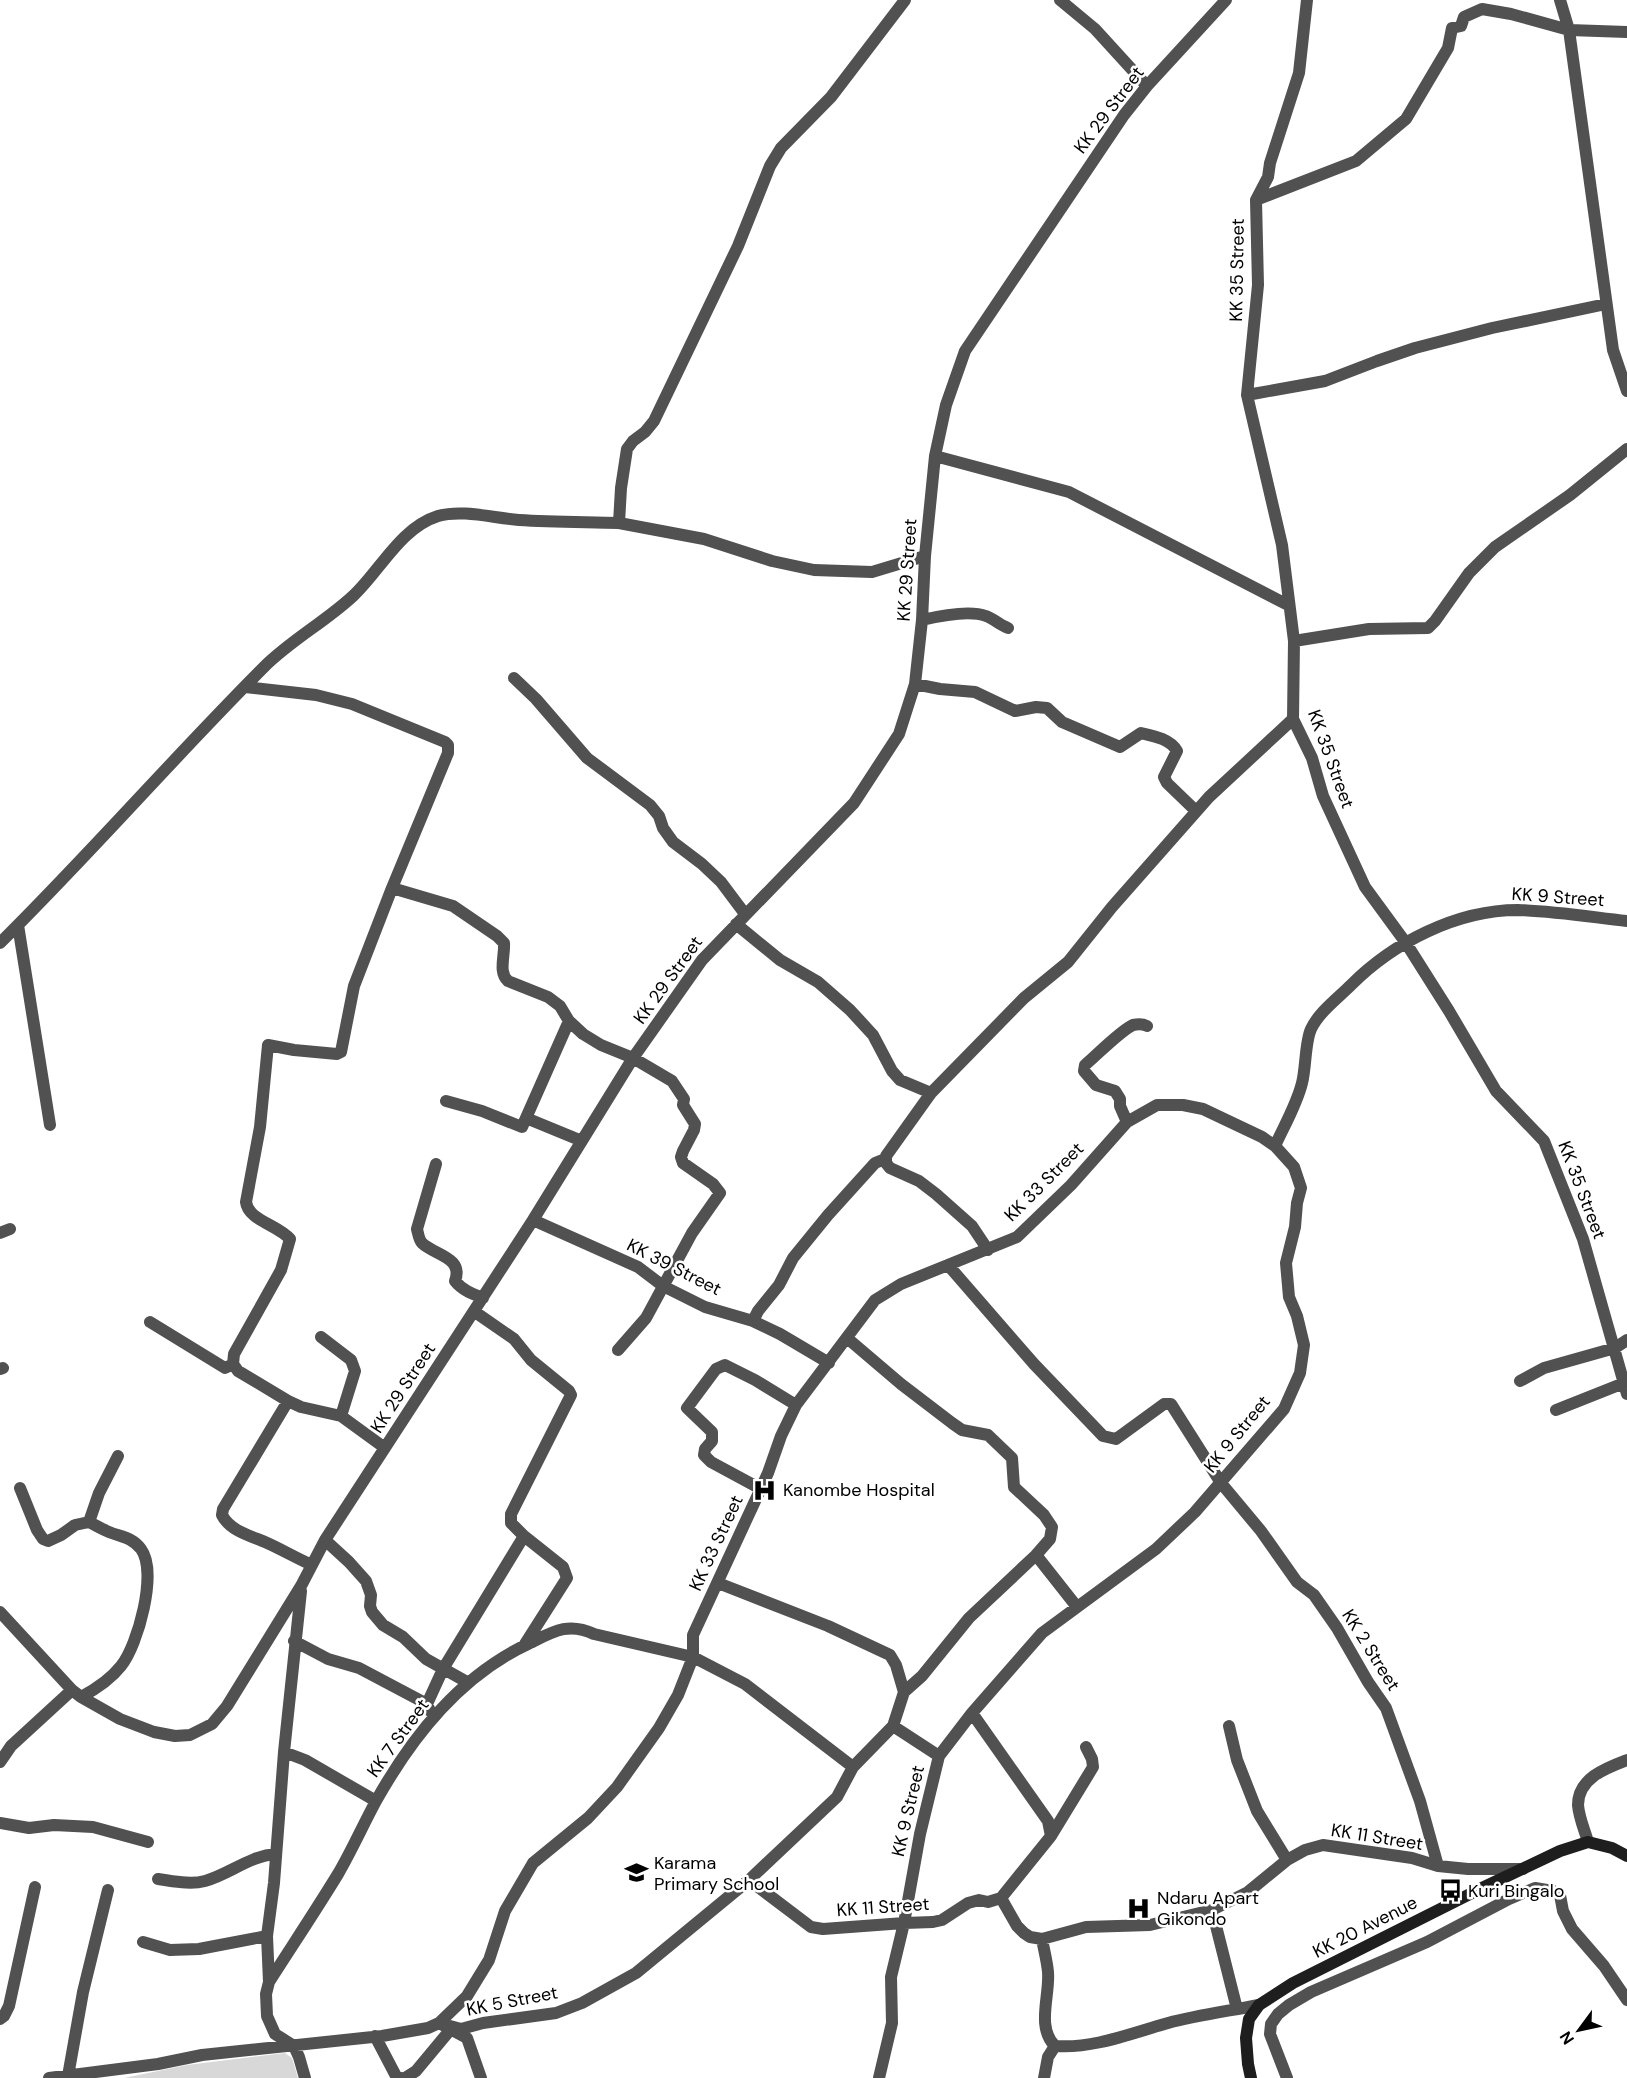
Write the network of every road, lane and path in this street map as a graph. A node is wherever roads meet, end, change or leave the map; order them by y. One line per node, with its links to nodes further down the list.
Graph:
1 (905, 0): 15 (street)
2 (1060, 0): 8 (street)
3 (1226, 0): 8 (street, KK 29 Street)
4 (1306, 0): 9 (street, KK 35 Street)
5 (1560, 0): 6 (street)
6 (1569, 30): 7 (street); 9 (street); 10 (street)
7 (1627, 32)
8 (1147, 86): 14 (street, KK 29 Street)
9 (1256, 200): 12 (street, KK 35 Street)
10 (1606, 304): 11 (street); 12 (street)
11 (1627, 391)
12 (1247, 395): 17 (street, KK 35 Street)
13 (1627, 449): 20 (street)
14 (935, 456): 16 (street, KK 29 Street); 17 (street)
15 (619, 523): 16 (street); 23 (street)
16 (925, 556): 18 (street, KK 29 Street)
17 (1288, 605): 20 (street, KK 35 Street)
18 (922, 620): 19 (street); 22 (street, KK 29 Street)
19 (1008, 628)
20 (1294, 641): 24 (street, KK 35 Street)
21 (514, 678): 27 (street)
22 (915, 684): 25 (street); 27 (street, KK 29 Street)
23 (245, 687): 26 (street); 30 (street)
24 (1293, 719): 25 (street); 32 (street, KK 35 Street)
25 (1196, 811): 36 (street)
26 (392, 888): 33 (street); 60 (street)
27 (745, 914): 29 (street, KK 29 Street)
28 (1627, 921): 32 (street, KK 9 Street)
29 (736, 924): 35 (street, KK 29 Street); 36 (street)
30 (18, 925): 31 (street); 40 (street)
31 (0, 943)
32 (1406, 943): 42 (street, KK 9 Street); 56 (street, KK 35 Street)
33 (568, 1021): 35 (street); 38 (street)
34 (1147, 1026): 39 (street)
35 (633, 1058): 41 (street, KK 29 Street); 48 (street)
36 (931, 1093): 43 (street)
37 (446, 1101): 38 (street)
38 (526, 1118): 41 (street)
39 (1126, 1122): 42 (street, KK 33 Street); 46 (street, KK 33 Street)
40 (50, 1125)
41 (582, 1141): 45 (street, KK 29 Street)
42 (1275, 1146): 69 (street, KK 9 Street)
43 (885, 1160): 46 (street); 51 (street)
44 (436, 1164): 49 (street)
45 (533, 1220): 48 (street, KK 39 Street); 49 (street, KK 29 Street)
46 (988, 1250): 47 (street, KK 33 Street)
47 (948, 1265): 54 (street, KK 33 Street); 69 (street, KK 2 Street)
48 (663, 1286): 51 (street, KK 39 Street); 57 (street)
49 (483, 1298): 50 (street, KK 29 Street)
50 (475, 1312): 67 (street, KK 29 Street); 73 (street)
51 (753, 1321): 59 (street, KK 39 Street)
52 (150, 1322): 60 (street)
53 (321, 1337): 66 (street)
54 (847, 1338): 59 (street, KK 33 Street); 75 (street)
55 (1627, 1340): 56 (street)
56 (1615, 1348): 58 (street, KK 35 Street); 61 (street)
57 (618, 1350)
58 (1623, 1359): 62 (street, KK 35 Street)
59 (829, 1363): 64 (street, KK 33 Street)
60 (233, 1364): 63 (street)
61 (1520, 1381)
62 (1626, 1388): 65 (street)
63 (288, 1401): 66 (street); 76 (street)
64 (796, 1405): 71 (street, KK 33 Street); 71 (street)
65 (1556, 1410)
66 (341, 1416): 67 (street)
67 (385, 1449): 74 (street, KK 29 Street)
68 (118, 1456): 72 (street)
69 (1221, 1483): 79 (street, KK 9 Street); 107 (street, KK 2 Street)
70 (20, 1488): 72 (street)
71 (761, 1489): 77 (street, KK 33 Street)
72 (88, 1522): 87 (street)
73 (524, 1536): 82 (street); 84 (street)
74 (325, 1540): 76 (street, KK 29 Street); 84 (street)
75 (1036, 1555): 79 (street); 86 (street)
76 (312, 1565): 78 (street, KK 29 Street)
77 (718, 1583): 83 (street, KK 33 Street); 86 (street)
78 (301, 1586): 81 (street, KK 7 Street); 87 (street, KK 29 Street)
79 (1077, 1607): 89 (street, KK 9 Street)
80 (0, 1612): 87 (street, KK 29 Street)
81 (294, 1641): 88 (street); 94 (street, KK 7 Street)
82 (524, 1646): 83 (street, KK 7 Street); 85 (street, KK 7 Street)
83 (693, 1657): 98 (street, KK 7 Street); 124 (street, KK 33 Street)
84 (443, 1669): 85 (street); 88 (street)
85 (467, 1682): 90 (street, KK 7 Street)
86 (904, 1692): 91 (street)
87 (77, 1693): 97 (street)
88 (428, 1704): 90 (street)
89 (972, 1713): 95 (street, KK 9 Street); 101 (street)
90 (432, 1718): 99 (street, KK 7 Street)
91 (893, 1726): 95 (street); 98 (street, KK 5 Street)
92 (1228, 1726): 106 (street)
93 (1086, 1747): 101 (street)
94 (284, 1752): 99 (street); 104 (street, KK 7 Street)
95 (939, 1756): 115 (street, KK 9 Street)
96 (1627, 1760): 103 (street)
97 (0, 1762)
98 (853, 1767): 110 (street, KK 5 Street)
99 (376, 1801): 119 (street, KK 7 Street)
100 (0, 1823): 102 (street)
101 (1051, 1836): 113 (street)
102 (148, 1842)
103 (1588, 1842): 105 (main road); 108 (main road, KK 20 Avenue)
104 (276, 1854): 109 (street); 116 (street, KK 7 Street)
105 (1627, 1856)
106 (1287, 1860): 107 (street, KK 11 Street); 114 (street, KK 11 Street)
107 (1438, 1866): 108 (street, KK 11 Street)
108 (1524, 1869): 121 (main road, KK 20 Avenue)
109 (158, 1880)
110 (749, 1880): 115 (street, KK 11 Street); 124 (street, KK 5 Street)
111 (35, 1887): 123 (street)
112 (108, 1890): 129 (street)
113 (1001, 1898): 115 (street, KK 11 Street); 117 (street)
114 (1212, 1910): 117 (street, KK 11 Street); 122 (street)
115 (904, 1923): 134 (street, KK 9 Street)
116 (267, 1936): 118 (street); 119 (street, KK 7 Street)
117 (1042, 1939): 128 (street)
118 (143, 1942)
119 (269, 1982): 127 (street, KK 7 Street)
120 (1627, 2000): 137 (street)
121 (1259, 2005): 122 (street); 136 (main road)
122 (1237, 2009): 128 (street)
123 (0, 2019)
124 (439, 2023): 125 (street); 126 (street, KK 5 Street)
125 (451, 2029): 132 (street); 133 (street)
126 (375, 2036): 127 (street, KK 5 Street); 132 (street)
127 (294, 2046): 129 (street, KK 5 Street); 131 (street)
128 (1055, 2046): 135 (street)
129 (68, 2076): 130 (street, KK 5 Street)
130 (49, 2078)
131 (305, 2078)
132 (403, 2078)
133 (481, 2078)
134 (879, 2078)
135 (1044, 2078)
136 (1251, 2078)
137 (1287, 2078)

